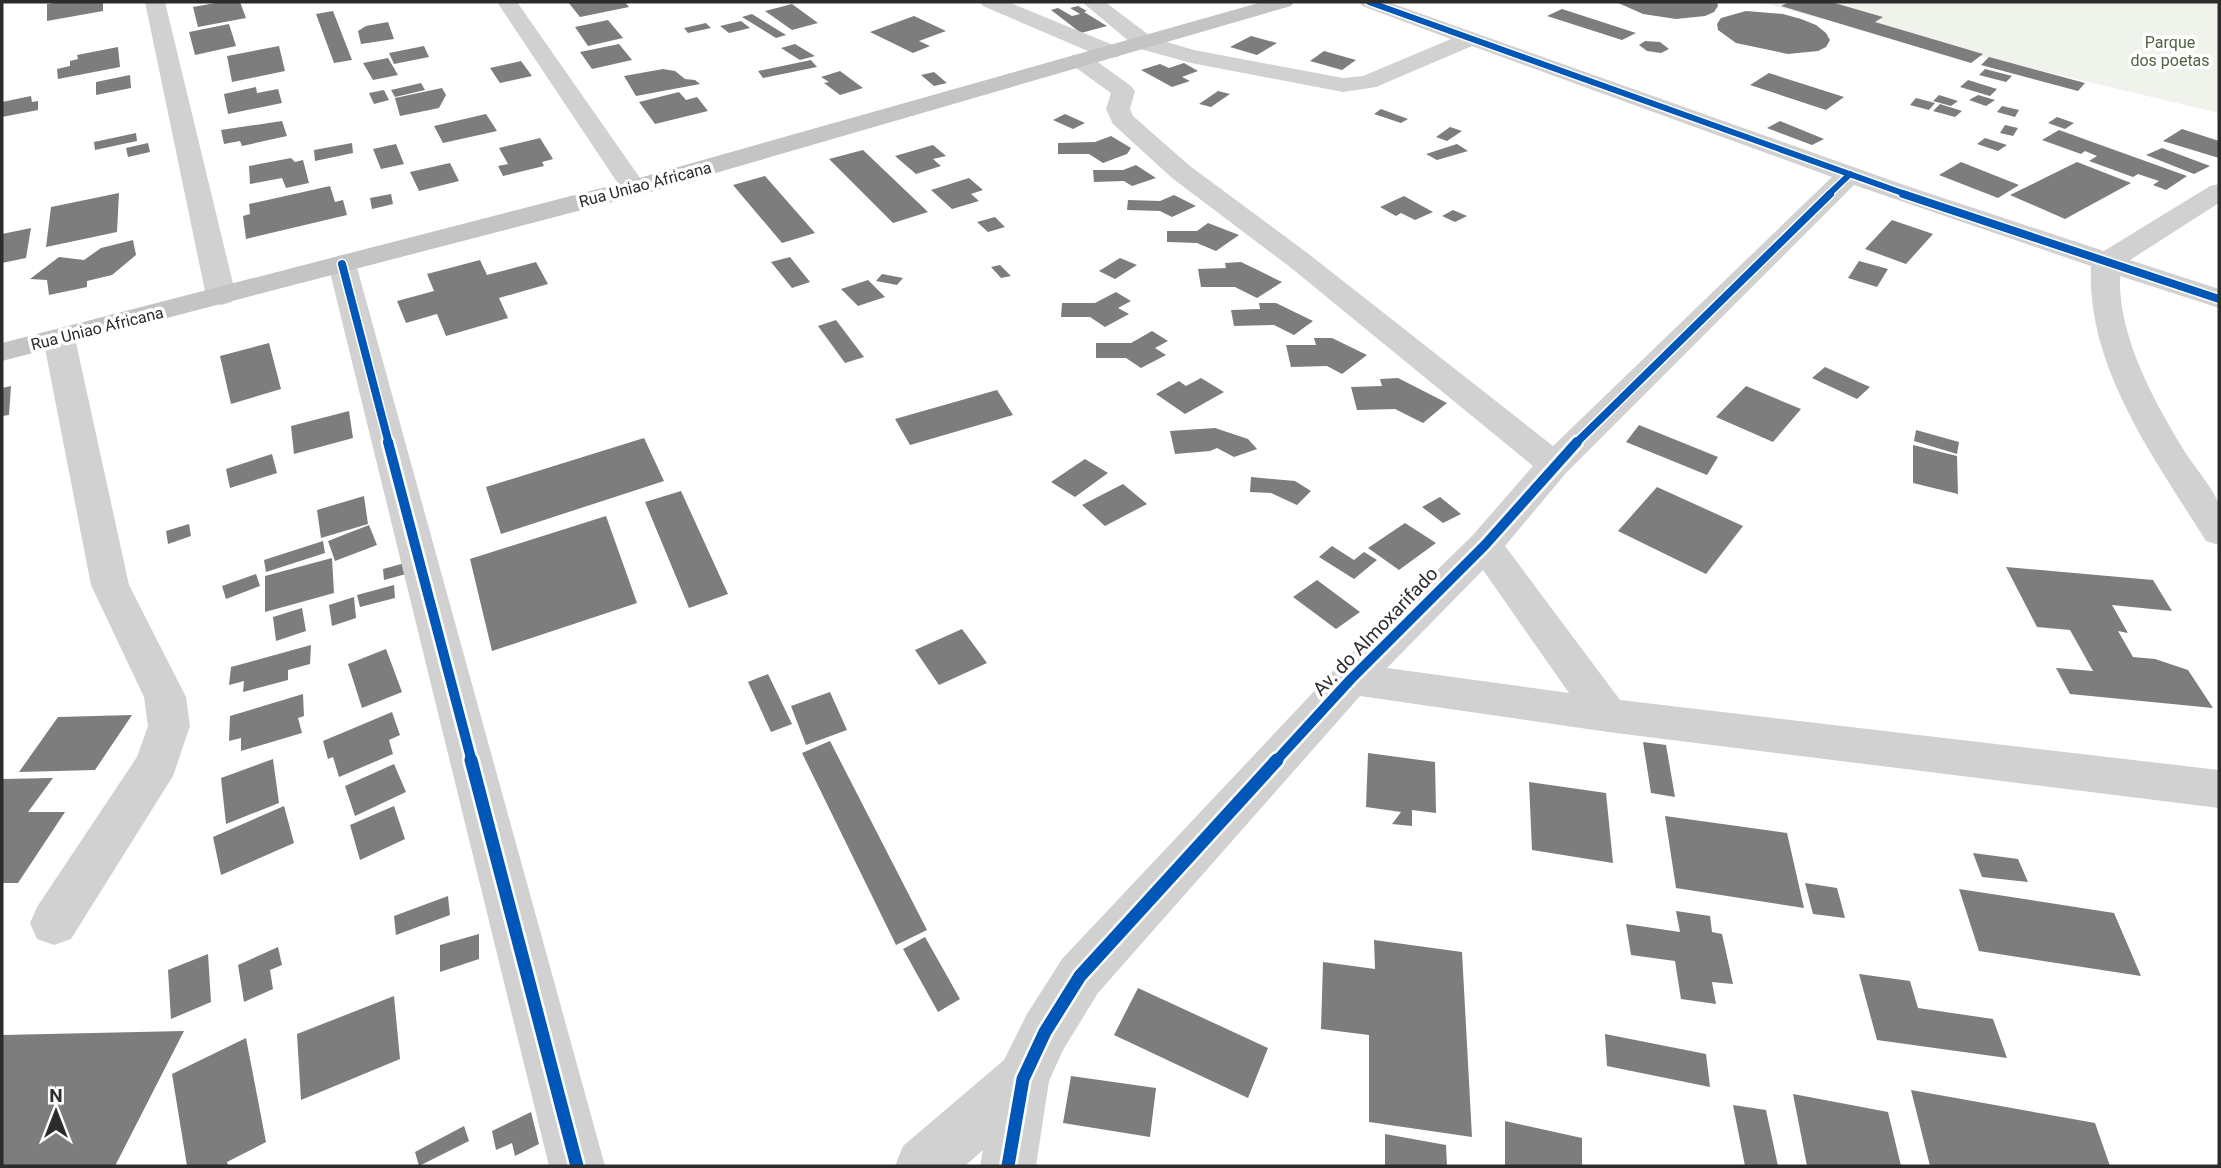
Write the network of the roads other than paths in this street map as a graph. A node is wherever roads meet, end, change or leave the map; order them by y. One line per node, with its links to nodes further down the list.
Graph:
1 (155, 2): 16 (street)
2 (990, 2): 9 (street)
3 (1092, 2): 8 (street)
4 (1284, 2): 8 (main road, Rua Uniao Africana)
5 (1369, 2): 7 (street)
6 (515, 3): 12 (street)
7 (1470, 39): 8 (street); 11 (street)
8 (1145, 43): 9 (main road, Rua Uniao Africana)
9 (1110, 52): 10 (main road, Rua Uniao Africana)
10 (1080, 60): 12 (main road, Rua Uniao Africana); 20 (street)
11 (1850, 174): 14 (street); 20 (street, Av. do Almoxarifado)
12 (634, 188): 15 (main road, Rua Uniao Africana)
13 (2219, 192): 14 (street)
14 (2106, 262): 17 (street); 21 (street)
15 (342, 264): 16 (main road, Rua Uniao Africana); 28 (street)
16 (221, 296): 18 (main road, Rua Uniao Africana)
17 (2219, 299)
18 (60, 338): 19 (main road, Rua Uniao Africana); 26 (street)
19 (2, 352)
20 (1554, 465): 22 (street, Av. do Almoxarifado)
21 (2219, 532)
22 (1485, 545): 23 (street, Av. do Almoxarifado); 24 (street)
23 (1351, 679): 24 (street); 27 (street, Av. do Almoxarifado)
24 (1608, 715): 25 (street)
25 (2219, 789)
26 (54, 923)
27 (1023, 1079): 29 (street); 30 (street, Av. do Almoxarifado)
28 (578, 1166)
29 (923, 1166)
30 (1008, 1166)

